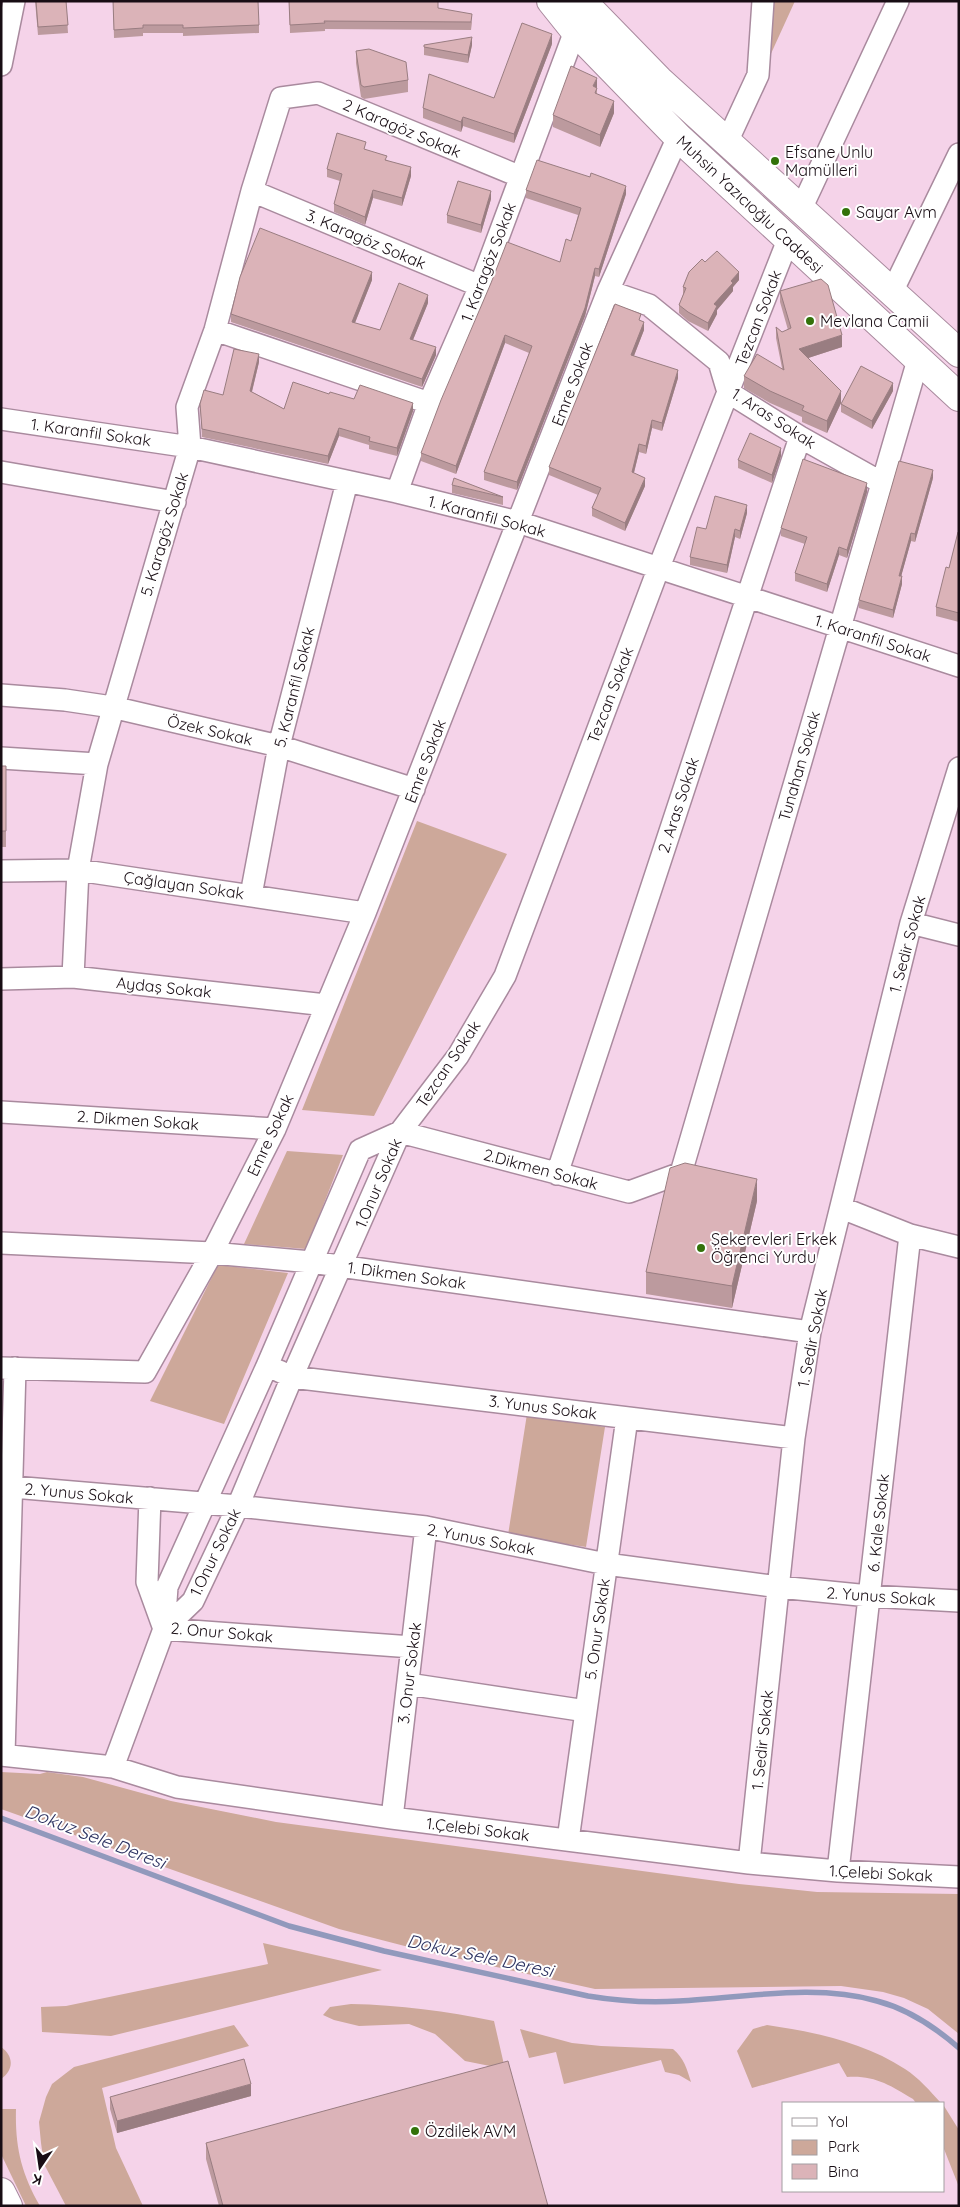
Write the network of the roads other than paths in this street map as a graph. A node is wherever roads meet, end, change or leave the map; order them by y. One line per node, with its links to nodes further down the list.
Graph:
1 (14, 1): 7 (street)
2 (551, 1): 6 (main road, Muhsin Yazıcıoğlu Caddesi)
3 (582, 1): 10 (main road, Muhsin Yazıcıoğlu Caddesi)
4 (763, 1): 10 (street)
5 (898, 1): 14 (street)
6 (575, 31): 9 (main road, Muhsin Yazıcıoğlu Caddesi); 12 (street, 1. Karagöz Sokak)
7 (1, 65)
8 (281, 98): 12 (street, 2 Karagöz Sokak); 13 (street, 5. Karagöz Sokak)
9 (678, 138): 15 (main road, Muhsin Yazıcıoğlu Caddesi); 17 (street, Emre Sokak)
10 (727, 142): 14 (main road, Muhsin Yazıcıoğlu Caddesi)
11 (959, 154): 18 (street)
12 (520, 177): 16 (street, 1. Karagöz Sokak)
13 (252, 191): 16 (street, 3. Karagöz Sokak); 19 (street, 5. Karagöz Sokak)
14 (801, 209): 15 (main road); 18 (main road, Muhsin Yazıcıoğlu Caddesi)
15 (788, 240): 21 (main road, Muhsin Yazıcıoğlu Caddesi); 22 (street, Tezcan Sokak)
16 (480, 286): 24 (street, 1. Karagöz Sokak)
17 (608, 291): 22 (street, 1. Aras Sokak); 33 (street, Emre Sokak)
18 (892, 292): 20 (main road, Muhsin Yazıcıoğlu Caddesi)
19 (215, 330): 24 (street); 27 (street, 5. Karagöz Sokak)
20 (959, 353)
21 (918, 360): 23 (main road, Muhsin Yazıcıoğlu Caddesi); 30 (street, Tunahan Sokak)
22 (728, 392): 26 (street, 1. Aras Sokak); 34 (street, Tezcan Sokak)
23 (959, 397)
24 (429, 403): 31 (street, 1. Karagöz Sokak)
25 (1, 419): 27 (street, 1. Karanfil Sokak)
26 (800, 437): 30 (street, 1. Aras Sokak); 35 (street, 2. Aras Sokak)
27 (190, 447): 29 (street, 1. Karanfil Sokak); 32 (street, 5. Karagöz Sokak)
28 (1, 472): 32 (street)
29 (347, 482): 31 (street, 1. Karanfil Sokak); 40 (street, 5. Karanfil Sokak)
30 (882, 482): 36 (street, Tunahan Sokak)
31 (397, 492): 33 (street, 1. Karanfil Sokak)
32 (175, 502): 39 (street, 5. Karagöz Sokak)
33 (518, 522): 34 (street, 1. Karanfil Sokak); 44 (street, Emre Sokak)
34 (658, 567): 35 (street, 1. Karanfil Sokak); 56 (street, Tezcan Sokak)
35 (747, 596): 36 (street, 1. Karanfil Sokak); 58 (street, 2. Aras Sokak)
36 (840, 628): 37 (street, 1. Karanfil Sokak); 57 (street, Tunahan Sokak)
37 (959, 666)
38 (1, 695): 39 (street, Özek Sokak)
39 (112, 707): 40 (street, Özek Sokak); 42 (street, 5. Karagöz Sokak)
40 (279, 746): 44 (street, Özek Sokak); 47 (street, 5. Karanfil Sokak)
41 (1, 758): 42 (street)
42 (97, 764): 45 (street, 5. Karagöz Sokak)
43 (959, 768): 49 (street, 1. Sedir Sokak)
44 (414, 789): 48 (street, Emre Sokak)
45 (78, 870): 46 (street, Çağlayan Sokak); 47 (street, Çağlayan Sokak); 51 (street, 5. Karagöz Sokak)
46 (1, 871)
47 (251, 895): 48 (street, Çağlayan Sokak)
48 (365, 913): 53 (street, Emre Sokak)
49 (911, 923): 50 (street); 59 (street, 1. Sedir Sokak)
50 (959, 935)
51 (73, 977): 52 (street, Aydaş Sokak); 53 (street, Aydaş Sokak)
52 (1, 979)
53 (326, 1005): 55 (street, Emre Sokak)
54 (1, 1112): 55 (street, 2. Dikmen Sokak)
55 (275, 1129): 63 (street, Emre Sokak)
56 (400, 1132): 58 (street, 2.Dikmen Sokak); 64 (street, 1.Onur Sokak); 65 (street, 1.Onur Sokak)
57 (681, 1173): 58 (street, 2.Dikmen Sokak)
58 (557, 1174)
59 (842, 1208): 60 (street); 66 (street, 1. Sedir Sokak)
60 (910, 1234): 62 (street); 80 (street, 6. Kale Sokak)
61 (1, 1242): 63 (street, 1. Dikmen Sokak)
62 (959, 1248)
63 (212, 1253): 64 (street, 1. Dikmen Sokak); 68 (street, Emre Sokak)
64 (311, 1262): 65 (street, 1. Dikmen Sokak); 67 (street, 1.Onur Sokak)
65 (342, 1266): 66 (street, 1. Dikmen Sokak); 69 (street, 1.Onur Sokak)
66 (810, 1332): 71 (street, 1. Sedir Sokak)
67 (267, 1366): 69 (street, 3. Yunus Sokak); 74 (street, 1.Onur Sokak)
68 (8, 1368): 72 (street)
69 (292, 1377): 70 (street, 3. Yunus Sokak); 75 (street, 1.Onur Sokak)
70 (627, 1418): 71 (street, 3. Yunus Sokak); 77 (street, 5. Onur Sokak)
71 (794, 1438): 78 (street, 1. Sedir Sokak)
72 (6, 1487): 73 (street, 2. Yunus Sokak); 79 (street)
73 (150, 1498): 74 (street, 2. Yunus Sokak); 82 (street, 2. Onur Sokak)
74 (205, 1504): 75 (street, 2. Yunus Sokak); 82 (street, 1.Onur Sokak)
75 (238, 1506): 76 (street, 2. Yunus Sokak); 82 (street, 1.Onur Sokak)
76 (426, 1527): 77 (street, 2. Yunus Sokak); 83 (street, 3. Onur Sokak)
77 (606, 1564): 78 (street, 2. Yunus Sokak); 85 (street, 5. Onur Sokak)
78 (779, 1587): 80 (street, 2. Yunus Sokak); 90 (street, 1. Sedir Sokak)
79 (5, 1595): 86 (street)
80 (869, 1596): 81 (street, 2. Yunus Sokak); 91 (street, 6. Kale Sokak)
81 (959, 1601)
82 (164, 1629): 83 (street, 2. Onur Sokak); 87 (street, 1.Onur Sokak)
83 (412, 1648): 84 (street, 3. Onur Sokak)
84 (408, 1684): 85 (street); 88 (street, 3. Onur Sokak)
85 (586, 1711): 89 (street, 5. Onur Sokak)
86 (2, 1755): 87 (street, 1.Çelebi Sokak)
87 (113, 1768): 88 (street, 1.Çelebi Sokak)
88 (392, 1818): 89 (street, 1.Çelebi Sokak)
89 (568, 1840): 90 (street, 1.Çelebi Sokak)
90 (749, 1863): 91 (street, 1.Çelebi Sokak)
91 (838, 1871): 92 (street, 1.Çelebi Sokak)
92 (959, 1877)
93 (1, 2192): 94 (main road)
94 (8, 2206)

